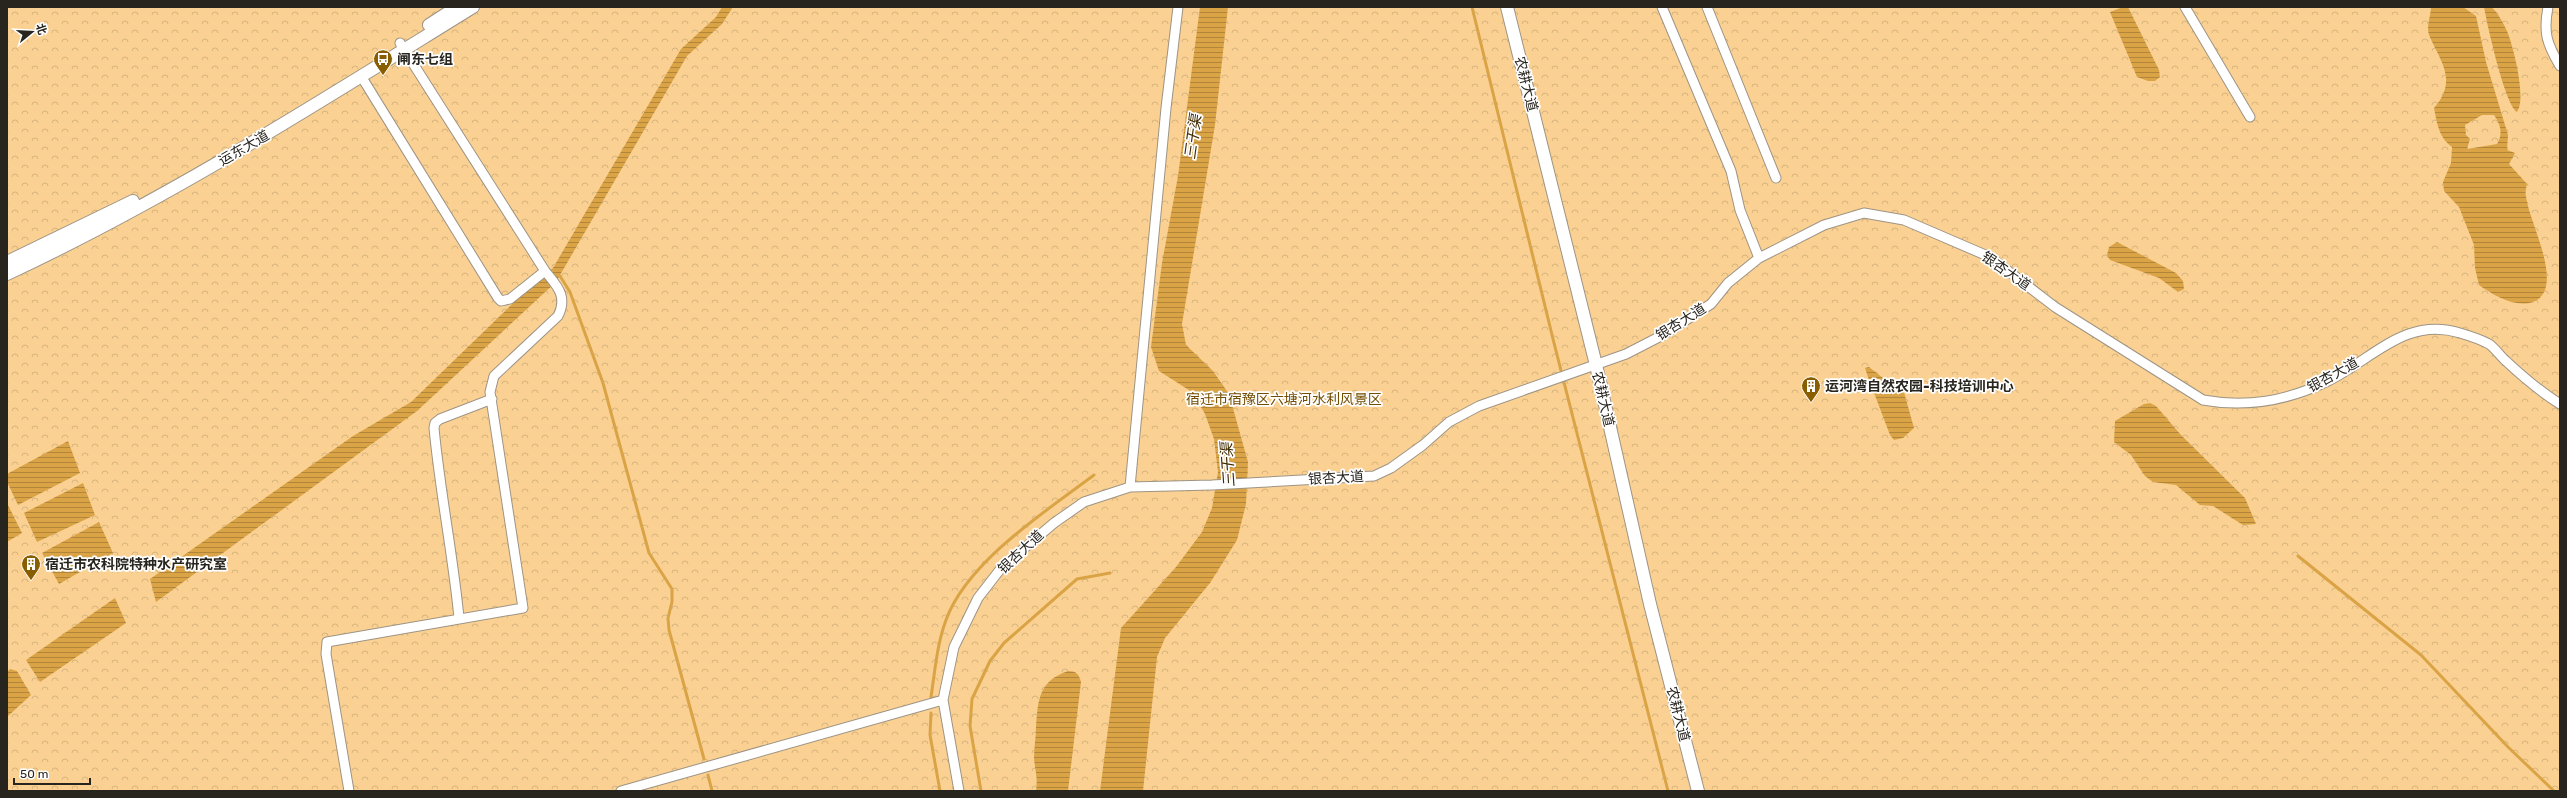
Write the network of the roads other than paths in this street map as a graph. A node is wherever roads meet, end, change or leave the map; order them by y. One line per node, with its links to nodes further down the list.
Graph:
1 (457, 7): 9 (main road, 运东大道)
2 (473, 7): 9 (main road, 运东大道)
3 (1178, 7): 21 (street)
4 (1507, 7): 18 (main road, 农耕大道)
5 (1662, 7): 14 (street)
6 (1707, 7): 13 (street)
7 (2185, 7): 12 (street)
8 (2548, 7): 10 (street)
9 (402, 46): 11 (main road, 运东大道); 15 (main road, 运东大道); 16 (street)
10 (2560, 66)
11 (361, 76): 16 (street); 17 (main road, 运东大道)
12 (2250, 117)
13 (1776, 178)
14 (1759, 258): 18 (street, 银杏大道); 20 (street, 银杏大道)
15 (7, 262)
16 (545, 270): 19 (street)
17 (7, 274)
18 (1596, 365): 21 (street, 银杏大道); 27 (main road, 农耕大道)
19 (492, 399): 22 (street); 22 (street)
20 (2560, 404)
21 (1130, 487): 23 (street, 银杏大道)
22 (459, 618): 24 (street)
23 (943, 700): 25 (street); 26 (street, 银杏大道)
24 (349, 791)
25 (622, 791)
26 (960, 791)
27 (1698, 791)

